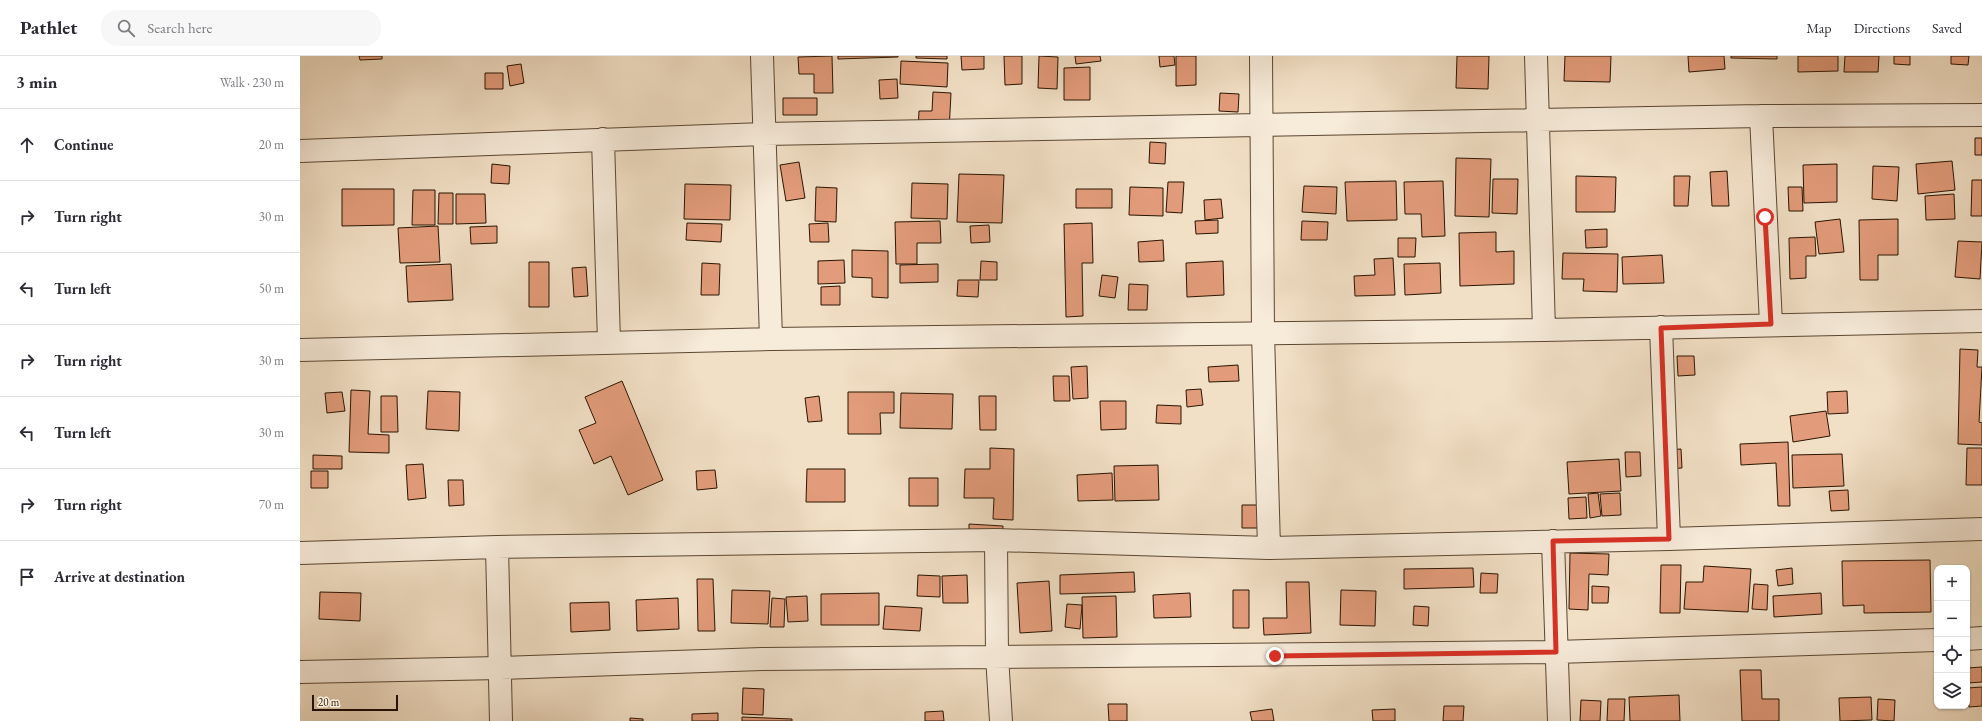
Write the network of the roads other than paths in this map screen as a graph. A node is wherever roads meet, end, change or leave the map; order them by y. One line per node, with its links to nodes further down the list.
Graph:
1 (762, 56): 8 (street)
2 (1261, 56): 7 (street)
3 (1536, 56): 6 (street)
4 (1982, 115): 5 (street)
5 (1761, 116): 6 (street); 12 (street)
6 (1538, 122): 7 (street); 14 (street)
7 (1261, 125): 8 (street); 15 (street)
8 (764, 134): 9 (street); 16 (street)
9 (603, 139): 10 (street); 17 (street)
10 (300, 151)
11 (1982, 321): 12 (street)
12 (1771, 324): 13 (street)
13 (1661, 328): 14 (street); 20 (street)
14 (1544, 330): 15 (street)
15 (1263, 333): 16 (street); 24 (street)
16 (771, 339): 17 (street)
17 (609, 342): 18 (street)
18 (300, 350)
19 (1982, 529): 20 (street)
20 (1669, 539): 22 (street)
21 (996, 540): 23 (street); 24 (street); 30 (street)
22 (1553, 541): 24 (street); 29 (street)
23 (497, 547): 25 (street); 31 (street)
24 (1269, 548)
25 (300, 553)
26 (1982, 638): 27 (street)
27 (1970, 639)
28 (1934, 640): 29 (street)
29 (1556, 652): 30 (street); 35 (street)
30 (997, 656): 31 (street); 34 (street)
31 (500, 668): 32 (street); 33 (street)
32 (300, 672)
33 (501, 721)
34 (1001, 721)
35 (1558, 721)

